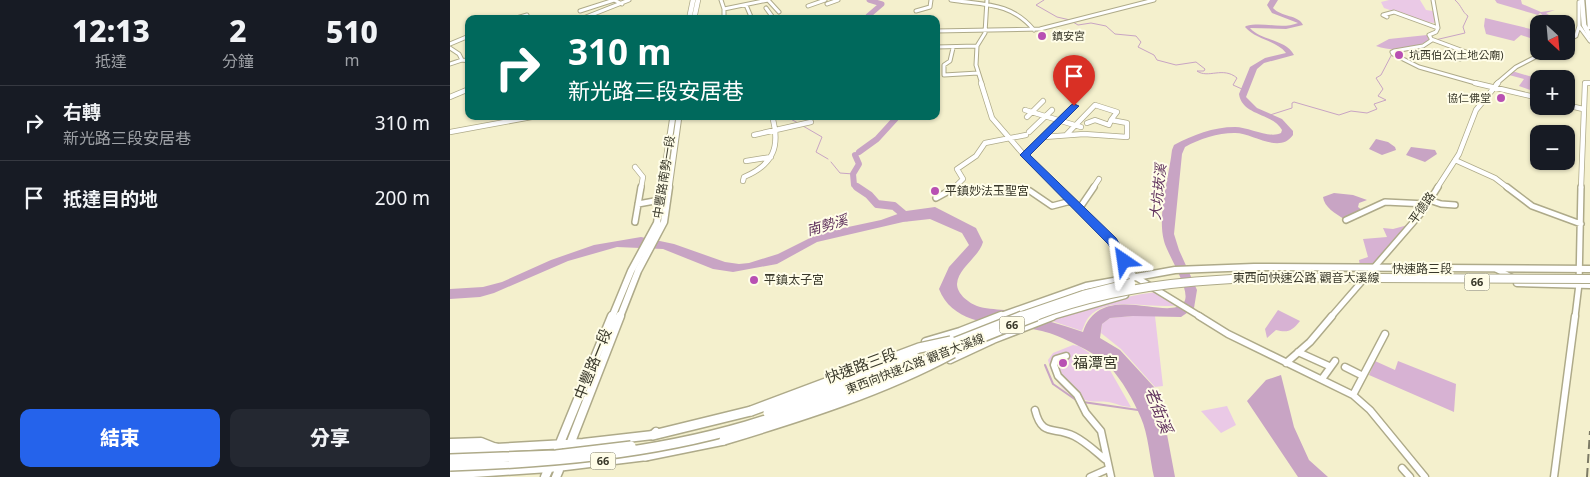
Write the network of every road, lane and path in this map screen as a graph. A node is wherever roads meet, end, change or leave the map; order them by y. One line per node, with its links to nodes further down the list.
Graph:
1 (614, 0): 17 (street); 25 (street)
2 (629, 0): 17 (street)
3 (693, 0): 4 (street); 29 (main road)
4 (698, 0): 30 (main road)
5 (721, 0): 23 (street)
6 (768, 0): 20 (street); 27 (street)
7 (838, 0): 18 (street)
8 (931, 0): 26 (street)
9 (951, 0): 16 (street)
10 (1154, 0): 41 (street)
11 (1433, 0): 39 (street)
12 (1581, 0): 14 (street); 24 (main road)
13 (823, 1): 21 (street)
14 (1588, 1): 38 (main road)
15 (987, 2): 16 (street); 40 (street); 41 (street)
16 (981, 3): 19 (street)
17 (622, 4): 28 (street)
18 (827, 4)
19 (960, 4)
20 (746, 5): 23 (street); 32 (street)
21 (808, 6)
22 (766, 8): 33 (street)
23 (724, 9): 31 (street)
24 (1580, 9): 37 (street); 44 (main road)
25 (580, 11)
26 (916, 11)
27 (778, 12)
28 (592, 15)
29 (690, 15)
30 (695, 15)
31 (724, 15)
32 (750, 15)
33 (771, 15)
34 (1387, 18): 35 (street)
35 (1409, 18): 36 (street); 39 (street)
36 (1400, 20)
37 (1579, 26): 43 (street); 47 (street)
38 (1590, 27)
39 (1438, 28): 46 (street)
40 (985, 30): 41 (street); 42 (street); 49 (street)
41 (1034, 30)
42 (940, 31)
43 (1575, 36)
44 (1590, 36)
45 (465, 38): 48 (street)
46 (1434, 40): 53 (street); 60 (street)
47 (1590, 41)
48 (450, 44)
49 (977, 46): 52 (street); 58 (street)
50 (940, 47): 52 (street)
51 (450, 48): 54 (street)
52 (953, 48): 58 (street)
53 (1460, 58)
54 (462, 60): 55 (street); 57 (street)
55 (465, 60)
56 (1530, 60): 60 (street, 平德路)
57 (450, 64)
58 (978, 73): 88 (street)
59 (1588, 83): 67 (street)
60 (1492, 88): 62 (street); 91 (street, 平德路)
61 (465, 90): 63 (street)
62 (1530, 96)
63 (450, 97)
64 (1042, 101): 70 (street)
65 (1074, 106): 77 (street)
66 (1575, 107): 67 (street)
67 (1583, 109): 107 (street)
68 (1025, 110): 70 (street)
69 (1052, 110): 71 (street)
70 (1031, 112): 71 (street); 72 (street)
71 (1045, 116): 77 (street); 88 (street)
72 (1026, 117)
73 (515, 120): 84 (street)
74 (672, 120): 99 (main road, 中豐路南勢一段)
75 (678, 120): 97 (main road, 中豐路南勢一段)
76 (773, 120): 83 (street)
77 (1060, 120): 81 (street); 87 (street)
78 (1111, 120): 80 (street); 81 (street); 86 (street)
79 (812, 122): 83 (street)
80 (1087, 123)
81 (1075, 125): 82 (street); 86 (street)
82 (1081, 127)
83 (775, 131): 85 (street); 90 (street)
84 (450, 132)
85 (754, 135)
86 (1066, 135): 87 (street)
87 (1044, 137): 89 (street)
88 (1010, 139): 89 (street); 98 (street)
89 (1024, 155): 100 (street)
90 (771, 157): 92 (street); 95 (street)
91 (1455, 160): 101 (street, 平德路); 107 (street)
92 (746, 161)
93 (635, 167): 102 (street)
94 (1099, 179): 104 (street)
95 (743, 181)
96 (1030, 191): 100 (street)
97 (667, 198): 99 (main road); 108 (main road, 中豐路南勢一段)
98 (936, 198)
99 (660, 200): 102 (street); 108 (main road, 中豐路南勢一段)
100 (1071, 202): 104 (street)
101 (1428, 202): 103 (street); 105 (street); 112 (street, 平德路)
102 (638, 204): 106 (street)
103 (1455, 205)
104 (1079, 209): 115 (street)
105 (1346, 220)
106 (635, 222)
107 (1581, 224): 110 (street)
108 (653, 236): 109 (main road)
109 (645, 251): 138 (main road, 中豐路一段); 139 (main road, 中豐路一段)
110 (1579, 268): 111 (main road, 快速路三段 / 66); 113 (main road, 快速路三段 / 66); 119 (street)
111 (1590, 268)
112 (1375, 269): 113 (main road, 快速路三段 / 66); 115 (main road, 快速路三段 / 66); 117 (street, 平德路)
113 (1496, 269): 118 (street)
114 (1590, 275): 123 (highway, 東西向快速公路 觀音大溪線 / 66, bridge)
115 (1134, 276): 121 (street); 130 (main road, 快速路三段 / 66)
116 (1590, 279): 123 (highway, 東西向快速公路 觀音大溪線 / 66, bridge)
117 (1363, 281): 118 (main road, 快速路三段 / 66); 121 (main road, 快速路三段 / 66, bridge); 124 (street, 平德路)
118 (1522, 283): 119 (main road, 快速路三段 / 66)
119 (1579, 284): 120 (main road, 快速路三段 / 66); 158 (street)
120 (1590, 285)
121 (1157, 289): 127 (street); 133 (main road, 66)
122 (1385, 334): 131 (street)
123 (972, 339): 136 (highway, bridge); 142 (highway, bridge); 143 (highway, 東西向快速公路 觀音大溪線 / 66, bridge); 146 (highway, 東西向快速公路 觀音大溪線 / 66, bridge)
124 (1298, 352): 127 (street, 平德路); 128 (street)
125 (1066, 356): 144 (street)
126 (1335, 360): 132 (street)
127 (1286, 363): 132 (street)
128 (1328, 366)
129 (1345, 367): 131 (street)
130 (861, 370): 133 (street); 136 (main road, 快速路三段 / 66)
131 (1364, 376): 134 (street)
132 (1322, 379): 134 (street)
133 (870, 391): 142 (main road, 66)
134 (1353, 395): 157 (street)
135 (1035, 410): 144 (street)
136 (653, 435): 139 (main road, 快速路三段 / 66)
137 (450, 443): 140 (main road, 快速路三段 / 66)
138 (559, 444): 139 (main road, 快速路三段 / 66); 140 (main road, 快速路三段 / 66); 147 (main road, 中豐路一段)
139 (570, 444): 145 (main road, 中豐路一段)
140 (496, 448): 141 (highway)
141 (450, 451)
142 (645, 456): 145 (main road, 66)
143 (450, 459)
144 (1106, 460): 149 (street)
145 (561, 466): 147 (main road, 66); 153 (main road, 中豐路一段)
146 (450, 467): 150 (street)
147 (549, 468): 150 (main road, 66); 152 (main road, 中豐路一段)
148 (1402, 468): 156 (street)
149 (1108, 469): 154 (street); 155 (street)
150 (462, 473): 151 (highway)
151 (450, 475)
152 (545, 477)
153 (556, 477)
154 (1090, 477)
155 (1111, 477)
156 (1410, 477)
157 (1425, 477)
158 (1554, 477)

